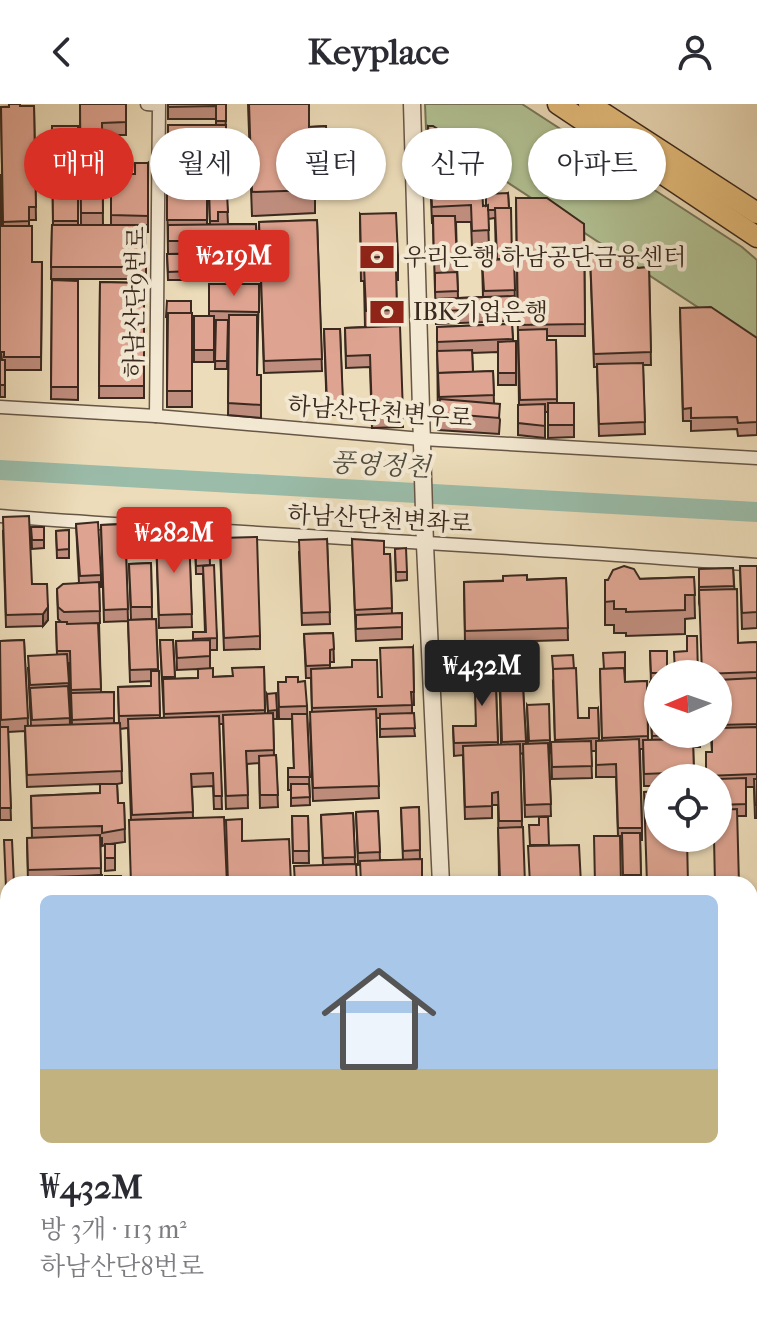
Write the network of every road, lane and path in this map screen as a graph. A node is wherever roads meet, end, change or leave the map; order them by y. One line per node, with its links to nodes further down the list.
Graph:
1 (147, 104): 8 (street, 하남산단9번로)
2 (412, 104): 9 (street)
3 (558, 104): 6 (main road)
4 (589, 104): 5 (main road)
5 (757, 213)
6 (757, 237)
7 (0, 407): 8 (street, 하남산단천변우로)
8 (156, 416): 9 (street, 하남산단천변우로)
9 (422, 443): 10 (street, 하남산단천변우로); 12 (street)
10 (757, 458)
11 (0, 516): 12 (street, 하남산단천변좌로)
12 (425, 540): 13 (street, 하남산단천변좌로); 14 (street)
13 (757, 565)
14 (441, 876)

